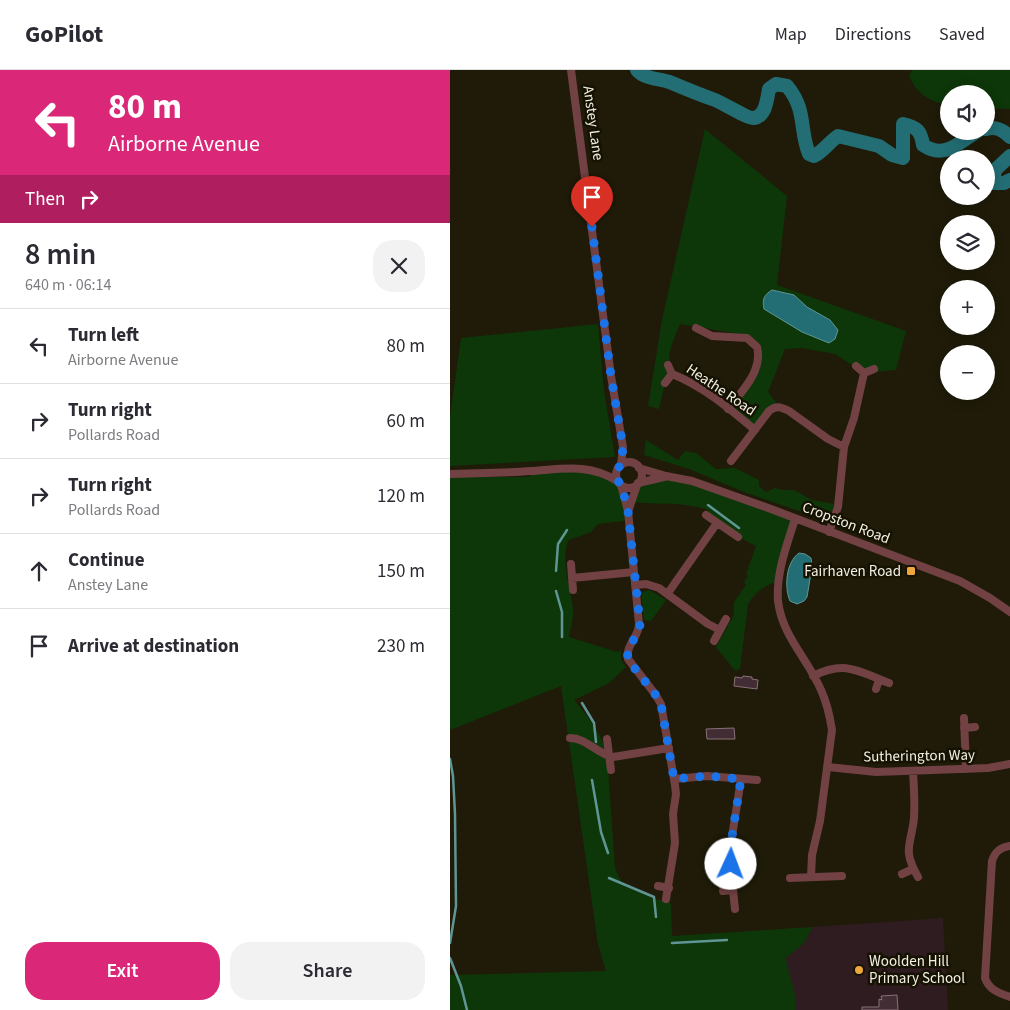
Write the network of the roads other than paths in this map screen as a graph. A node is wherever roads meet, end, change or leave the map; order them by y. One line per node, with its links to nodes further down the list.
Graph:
1 (572, 70): 11 (street, Anstey Lane)
2 (696, 328): 9 (street)
3 (668, 365): 7 (street, Heathe Road)
4 (856, 366): 6 (street)
5 (874, 370): 6 (street)
6 (864, 372): 12 (street)
7 (672, 374): 8 (street, Heathe Road); 9 (street, Heathe Road)
8 (665, 383)
9 (728, 409): 10 (street, Heathe Road)
10 (755, 430): 12 (street); 13 (street)
11 (623, 447): 14 (street, Anstey Lane); 15 (street, Anstey Lane)
12 (844, 447): 25 (street)
13 (731, 461)
14 (636, 466): 15 (street, Cropston Road); 18 (street, Cropston Road); 20 (street)
15 (619, 467): 16 (street, Cropston Road); 19 (street)
16 (596, 470): 17 (street, Cropston Road); 19 (street, Cropston Road)
17 (450, 474)
18 (666, 476): 20 (street, Cropston Road); 23 (street, Cropston Road)
19 (619, 483): 20 (street, Cropston Road); 21 (street)
20 (638, 484): 21 (street)
21 (628, 511): 28 (street)
22 (706, 515): 24 (street)
23 (796, 519): 25 (street, Cropston Road); 37 (street)
24 (717, 523): 26 (street); 32 (street)
25 (829, 532): 33 (street, Cropston Road)
26 (738, 537)
27 (571, 564): 29 (street)
28 (634, 572): 29 (street); 30 (street)
29 (572, 578): 31 (street)
30 (635, 585): 32 (street); 46 (street)
31 (573, 590)
32 (668, 593): 35 (street)
33 (1010, 612)
34 (726, 619): 35 (street)
35 (720, 630): 36 (street)
36 (714, 641)
37 (813, 676): 38 (street); 49 (street)
38 (879, 680): 39 (street); 40 (street)
39 (889, 683)
40 (876, 690)
41 (964, 718): 43 (street)
42 (975, 727): 43 (street)
43 (964, 728): 50 (street)
44 (570, 738): 47 (street)
45 (606, 739): 47 (street)
46 (669, 748): 47 (street); 53 (street)
47 (609, 756): 51 (street)
48 (1010, 764): 50 (street, Sutherington Way)
49 (828, 767): 52 (street, Sutherington Way); 60 (street)
50 (966, 769): 52 (street, Sutherington Way)
51 (611, 770)
52 (913, 771): 57 (street)
53 (674, 779): 54 (street); 64 (street)
54 (741, 779): 55 (street); 65 (street)
55 (757, 780)
56 (1010, 846): 69 (street)
57 (913, 869): 58 (street); 61 (street)
58 (902, 874)
59 (842, 876): 60 (street)
60 (811, 877): 62 (street)
61 (918, 877)
62 (790, 878)
63 (658, 886): 64 (street)
64 (669, 888): 67 (street)
65 (732, 890): 66 (street); 68 (street)
66 (722, 891)
67 (666, 899)
68 (735, 909)
69 (1010, 997)

